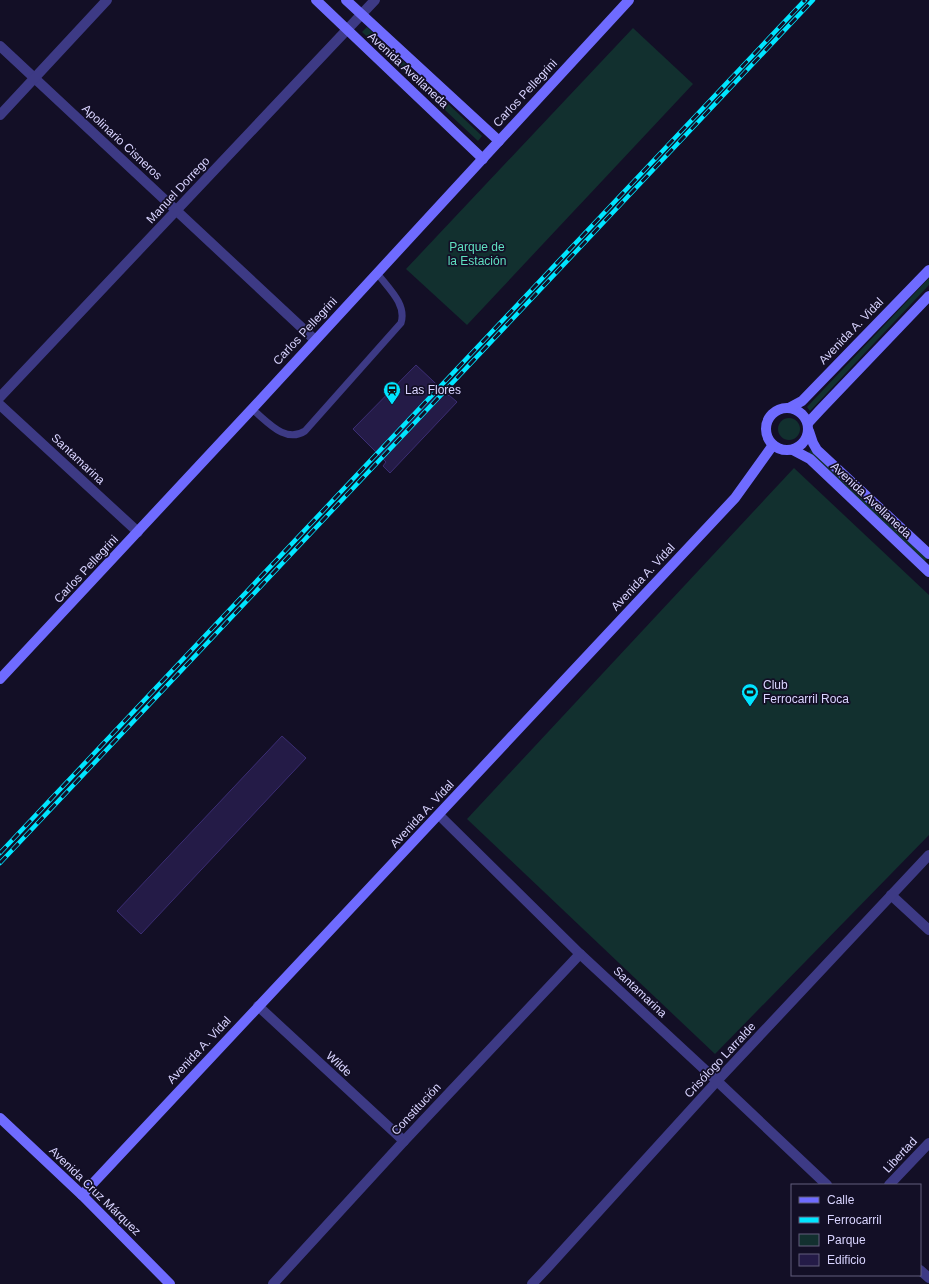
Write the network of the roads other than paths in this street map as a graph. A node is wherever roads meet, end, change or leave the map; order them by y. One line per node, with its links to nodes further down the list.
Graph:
1 (107, 0): 9 (street)
2 (316, 0): 7 (street, Avenida Avellaneda)
3 (346, 0): 6 (street, Avenida Avellaneda)
4 (375, 0): 6 (street, Manuel Dorrego)
5 (629, 0): 11 (street, Carlos Pellegrini)
6 (361, 14): 7 (street, Manuel Dorrego); 11 (street, Avenida Avellaneda)
7 (347, 30): 12 (street, Avenida Avellaneda); 13 (street, Manuel Dorrego)
8 (0, 46): 9 (street, Apolinario Cisneros)
9 (35, 78): 10 (street); 13 (street, Apolinario Cisneros)
10 (0, 115)
11 (499, 141): 12 (street, Carlos Pellegrini)
12 (483, 159): 15 (street, Carlos Pellegrini)
13 (177, 211): 17 (street, Apolinario Cisneros); 18 (street, Manuel Dorrego)
14 (929, 270): 20 (street, Avenida A. Vidal)
15 (377, 273): 17 (street, Carlos Pellegrini); 21 (lane)
16 (929, 296): 22 (street)
17 (315, 340): 21 (street, Carlos Pellegrini)
18 (0, 397)
19 (0, 405): 25 (street, Santamarina)
20 (789, 408): 22 (street); 23 (street)
21 (252, 409): 25 (street, Carlos Pellegrini)
22 (808, 427): 24 (street); 26 (street, Avenida Avellaneda)
23 (773, 445): 24 (street); 29 (street, Avenida A. Vidal)
24 (793, 450): 27 (street, Avenida Avellaneda)
25 (138, 532): 28 (street, Carlos Pellegrini)
26 (929, 554)
27 (929, 572)
28 (0, 679)
29 (439, 815): 33 (street, Santamarina); 34 (street, Avenida A. Vidal)
30 (929, 855): 31 (street, Crisólogo Larralde)
31 (891, 895): 32 (street); 35 (street, Crisólogo Larralde)
32 (929, 930)
33 (580, 954): 35 (street, Santamarina); 37 (street, Constitución)
34 (258, 1006): 37 (street, Wilde); 41 (street, Avenida A. Vidal)
35 (717, 1081): 39 (street, Santamarina); 46 (street, Crisólogo Larralde)
36 (0, 1118): 41 (street, Avenida Cruz Márquez)
37 (404, 1142): 45 (street, Constitución)
38 (929, 1143): 40 (street, Libertad)
39 (826, 1184)
40 (890, 1184)
41 (82, 1195): 44 (street, Avenida Cruz Márquez)
42 (921, 1271): 43 (street)
43 (929, 1278)
44 (170, 1284)
45 (272, 1284)
46 (532, 1284)

